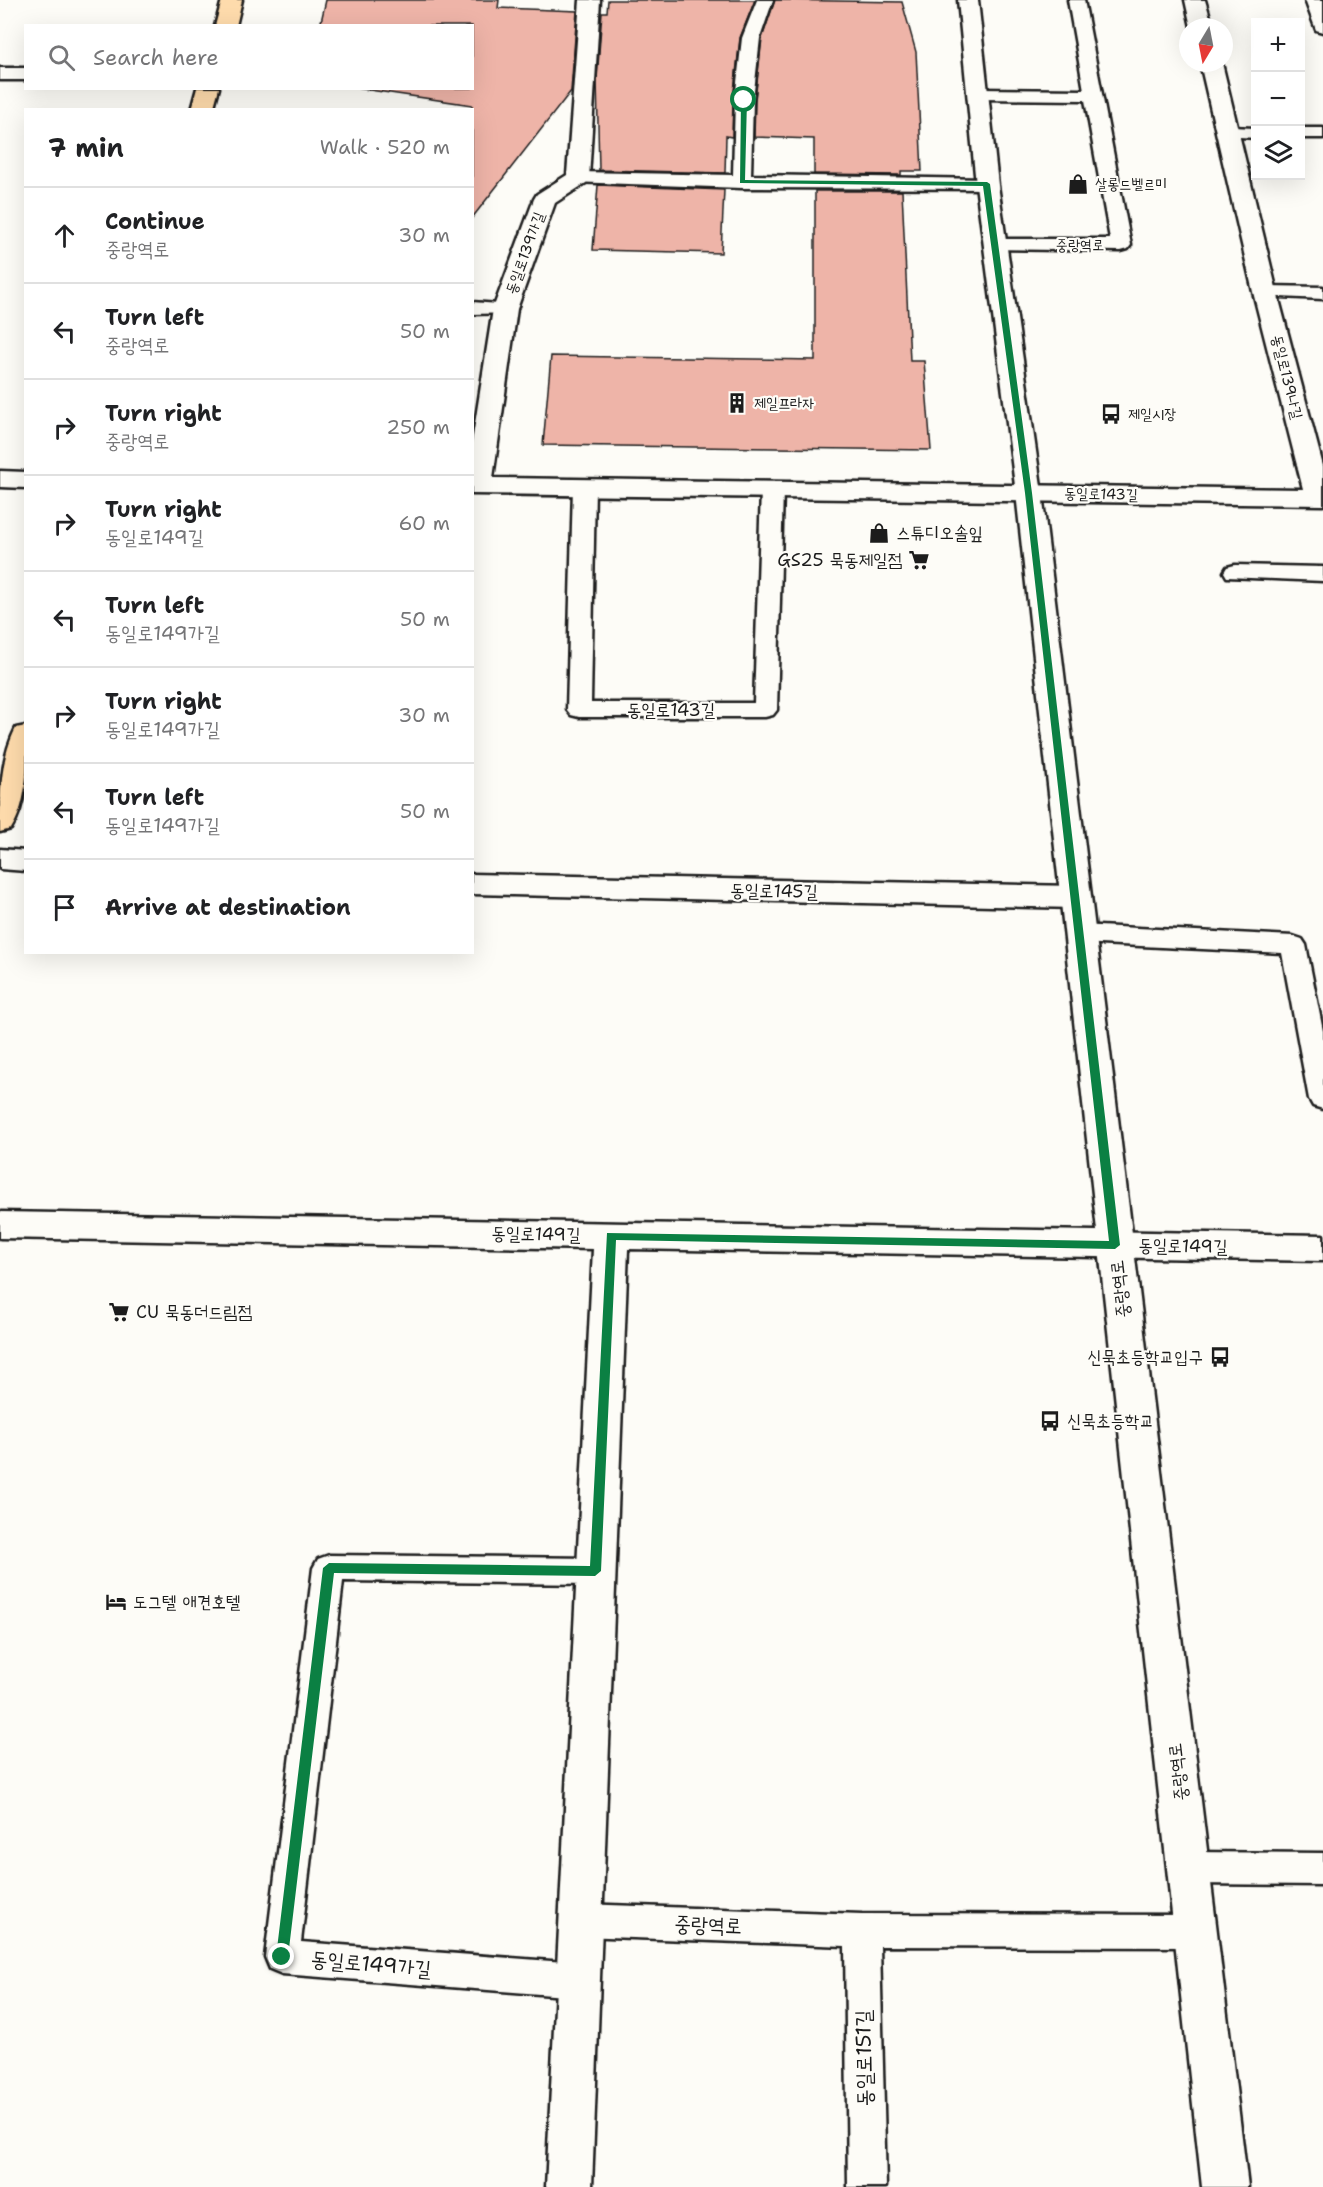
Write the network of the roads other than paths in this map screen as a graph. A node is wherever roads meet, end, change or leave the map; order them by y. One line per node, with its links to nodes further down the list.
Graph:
1 (232, 0): 9 (main road)
2 (590, 0): 22 (street)
3 (765, 0): 23 (lane)
4 (967, 0): 15 (street, 중랑역로)
5 (1076, 0): 16 (lane, 중랑역로)
6 (1196, 0): 8 (street)
7 (1318, 1): 10 (street)
8 (1200, 18)
9 (226, 24)
10 (1323, 26)
11 (1213, 72): 18 (street, 동일로139나길)
12 (0, 74): 13 (street)
13 (24, 74)
14 (207, 90): 17 (main road)
15 (977, 94): 16 (lane); 24 (street, 중랑역로)
16 (1094, 95): 25 (lane, 중랑역로)
17 (203, 108)
18 (1228, 132): 19 (lane); 26 (street, 동일로139나길)
19 (1251, 133)
20 (1305, 133): 21 (lane)
21 (1323, 134)
22 (578, 178): 23 (lane); 29 (street, 동일로139가길)
23 (742, 182): 24 (lane)
24 (987, 184): 25 (street, 중랑역로)
25 (994, 245): 35 (street, 중랑역로)
26 (1265, 292): 27 (lane); 36 (street, 동일로139나길)
27 (1323, 293)
28 (474, 308): 29 (lane)
29 (505, 309): 32 (street, 동일로139가길)
30 (0, 479): 31 (street)
31 (24, 480)
32 (476, 486): 33 (street, 동일로143길)
33 (584, 487): 34 (street, 동일로143길); 34 (lane, 동일로143길)
34 (772, 490): 35 (street, 동일로143길)
35 (1029, 493): 36 (street, 동일로143길); 44 (street, 중랑역로)
36 (1320, 497)
37 (1235, 572): 38 (lane)
38 (1323, 574)
39 (24, 742): 40 (main road)
40 (0, 822)
41 (0, 859): 42 (street)
42 (24, 861)
43 (474, 884): 44 (street, 동일로145길)
44 (1076, 897): 45 (street, 중랑역로)
45 (1079, 934): 46 (lane); 49 (street, 중랑역로)
46 (1323, 1099)
47 (0, 1225): 48 (street, 동일로149길)
48 (611, 1236): 49 (street, 동일로149길); 51 (street)
49 (1115, 1245): 50 (street, 동일로149길); 52 (street, 중랑역로)
50 (1323, 1248)
51 (595, 1571): 54 (street); 57 (lane, 동일로149가길)
52 (1189, 1868): 53 (lane); 56 (street, 중랑역로)
53 (1323, 1869)
54 (581, 1920): 55 (lane, 중랑역로); 57 (street)
55 (862, 1930): 56 (lane, 중랑역로); 59 (lane, 동일로151길)
56 (1195, 1931): 60 (street, 중랑역로)
57 (578, 1980): 58 (street)
58 (569, 2187)
59 (867, 2187)
60 (1225, 2187)

